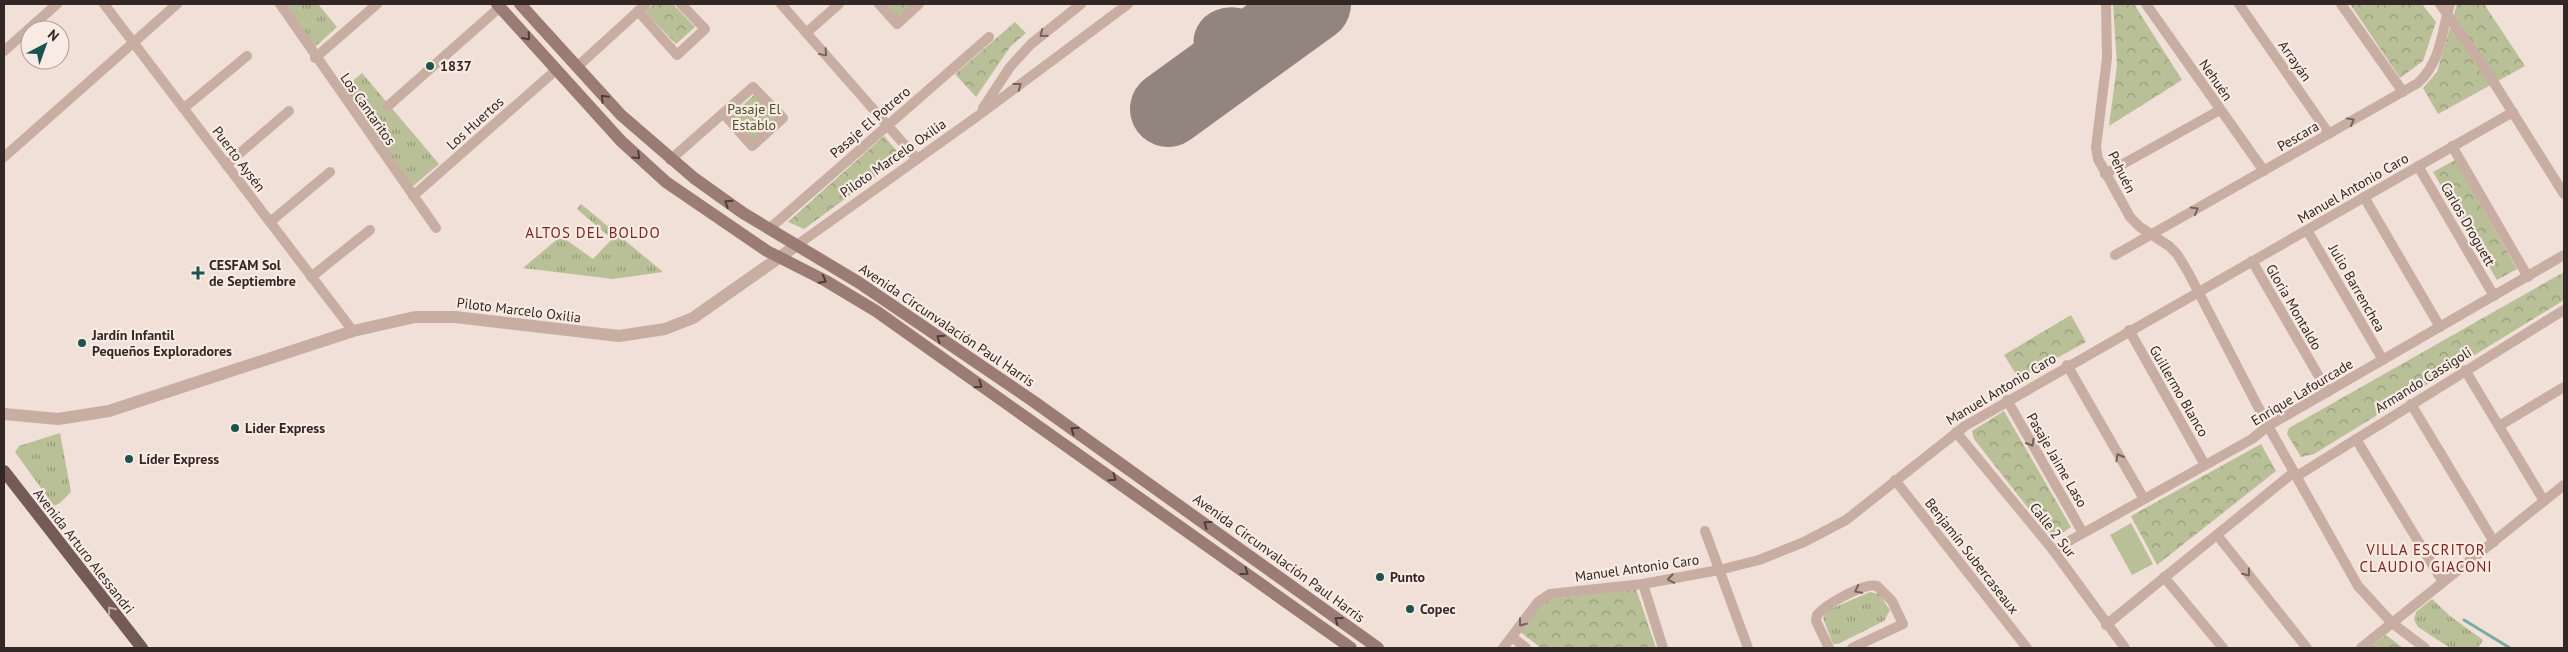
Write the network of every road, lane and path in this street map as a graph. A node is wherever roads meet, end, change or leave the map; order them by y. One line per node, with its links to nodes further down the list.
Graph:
1 (57, 4): 25 (street)
2 (104, 4): 24 (street, Puerto Aysén)
3 (177, 4): 24 (street)
4 (280, 4): 27 (street, Los Cantaritos)
5 (377, 4): 27 (street)
6 (520, 4): 28 (main road, Avenida Circunvalación Paul Harris)
7 (681, 4): 20 (street)
8 (781, 4): 22 (street)
9 (839, 4): 22 (street)
10 (879, 4): 11 (street)
11 (919, 4)
12 (1081, 4): 37 (street, Piloto Marcelo Oxilia, one-way to 37)
13 (1128, 4): 37 (street, Piloto Marcelo Oxilia, one-way to 13)
14 (2106, 4): 48 (street, Pehuén)
15 (2146, 4): 33 (street, Nehuén)
16 (2238, 4): 39 (street, Arrayán)
17 (2341, 4): 30 (street)
18 (2440, 4): 21 (street)
19 (499, 5): 29 (main road, Avenida Circunvalación Paul Harris, one-way to 29); 31 (street)
20 (642, 7): 28 (street)
21 (2448, 9): 30 (street, Pescara); 35 (street)
22 (806, 33): 38 (street, one-way to 38)
23 (990, 37): 38 (street, Pasaje El Potrero)
24 (134, 42): 32 (street, Puerto Aysén); 41 (street)
25 (4, 51)
26 (247, 56): 32 (street)
27 (315, 58): 50 (street, Los Cantaritos)
28 (577, 67): 43 (main road, Avenida Circunvalación Paul Harris, one-way to 28)
29 (556, 70): 50 (street, Los Huertos); 61 (main road, Avenida Circunvalación Paul Harris, one-way to 61)
30 (2403, 92): 39 (street, Pescara, one-way to 30)
31 (388, 106)
32 (184, 108): 44 (street, Puerto Aysén)
33 (2220, 110): 46 (street, Nehuén); 48 (street)
34 (289, 111): 44 (street)
35 (2513, 112): 40 (street, Manuel Antonio Caro); 49 (street)
36 (723, 113): 36 (street); 43 (street)
37 (978, 115): 42 (street, Piloto Marcelo Oxilia)
38 (888, 125): 42 (street); 54 (street, Pasaje El Potrero)
39 (2329, 134): 46 (street, Pescara)
40 (2452, 146): 45 (street, Manuel Antonio Caro); 63 (street)
41 (5, 154)
42 (917, 159): 58 (street, Piloto Marcelo Oxilia)
43 (670, 160): 54 (main road, Avenida Circunvalación Paul Harris, one-way to 43)
44 (226, 165): 52 (street, Puerto Aysén)
45 (2418, 166): 51 (street, Manuel Antonio Caro); 66 (street, Carlos Droguett)
46 (2264, 171): 57 (street, Pescara, one-way to 46)
47 (330, 172): 52 (street)
48 (2105, 174): 57 (street, Pehuén)
49 (2564, 194)
50 (413, 196): 53 (street, Los Cantaritos)
51 (2364, 197): 56 (street, Manuel Antonio Caro); 68 (street)
52 (270, 222): 64 (street, Puerto Aysén)
53 (436, 228)
54 (769, 229): 58 (main road, Avenida Circunvalación Paul Harris)
55 (370, 230): 64 (street)
56 (2307, 230): 62 (street, Manuel Antonio Caro); 71 (street, Julio Barrenchea)
57 (2153, 235): 59 (street, Pescara); 65 (street, Pehuén)
58 (797, 245): 61 (street, Piloto Marcelo Oxilia); 104 (main road, Avenida Circunvalación Paul Harris, one-way to 58)
59 (2115, 255)
60 (2564, 255): 63 (street, Enrique Lafourcade)
61 (779, 258): 70 (street, Piloto Marcelo Oxilia); 103 (main road, Avenida Circunvalación Paul Harris, one-way to 103)
62 (2252, 261): 65 (street, Manuel Antonio Caro); 75 (street, Gloria Montaldo)
63 (2528, 276): 66 (street, Enrique Lafourcade)
64 (312, 277): 70 (street, Puerto Aysén)
65 (2197, 293): 69 (street, Manuel Antonio Caro); 79 (street, Pehuén)
66 (2494, 296): 68 (street, Enrique Lafourcade)
67 (2564, 310): 73 (street, Armando Cassigoli)
68 (2440, 327): 71 (street, Enrique Lafourcade)
69 (2128, 330): 72 (street, Manuel Antonio Caro); 83 (street, Guillermo Blanco)
70 (353, 331): 78 (street, Piloto Marcelo Oxilia)
71 (2383, 360): 75 (street, Enrique Lafourcade)
72 (2067, 365): 76 (street, Manuel Antonio Caro); 88 (street, one-way to 72)
73 (2465, 370): 77 (street, Armando Cassigoli); 80 (street)
74 (2564, 388): 80 (street)
75 (2328, 392): 79 (street, Enrique Lafourcade)
76 (2007, 400): 81 (street, Manuel Antonio Caro); 91 (street, Pasaje Jaime Laso, one-way to 91)
77 (2411, 404): 82 (street, Armando Cassigoli); 93 (street)
78 (4, 414)
79 (2268, 426): 83 (street, Enrique Lafourcade); 85 (street, Pehuén)
80 (2499, 426): 89 (street)
81 (1956, 432): 86 (street, Manuel Antonio Caro); 94 (street, Calle 2 Sur)
82 (2356, 439): 85 (street, Armando Cassigoli); 97 (street)
83 (2205, 465): 88 (street, Enrique Lafourcade)
84 (4, 471): 102 (main road, Avenida Arturo Alessandri, one-way to 84)
85 (2295, 474): 92 (street, Armando Cassigoli); 99 (street, Pehuén)
86 (1895, 480): 95 (street, Manuel Antonio Caro); 111 (street, Benjamín Subercaseaux)
87 (2564, 485): 89 (street)
88 (2144, 499): 91 (street, Enrique Lafourcade)
89 (2544, 501): 93 (street)
90 (1705, 531): 95 (street)
91 (2083, 533): 94 (street, Enrique Lafourcade)
92 (2217, 535): 96 (street, Armando Cassigoli); 114 (street, one-way to 114)
93 (2494, 542): 97 (street)
94 (2053, 550): 100 (street, Calle 2 Sur)
95 (1719, 570): 98 (street, Manuel Antonio Caro, one-way to 98); 108 (street)
96 (2164, 577): 100 (street, Armando Cassigoli); 113 (street)
97 (2443, 582): 99 (street)
98 (1643, 584): 101 (street, Manuel Antonio Caro, one-way to 101); 107 (street)
99 (2392, 623): 115 (street); 116 (street, Pehuén)
100 (2106, 625): 112 (street, Calle 2 Sur)
101 (1512, 637): 105 (street, Manuel Antonio Caro); 106 (street)
102 (142, 648)
103 (1351, 648)
104 (1378, 648)
105 (1504, 648)
106 (1526, 648)
107 (1663, 648)
108 (1748, 648)
109 (1828, 648): 110 (street, one-way to 109)
110 (1852, 648)
111 (2027, 648)
112 (2125, 648)
113 (2222, 648)
114 (2307, 648)
115 (2361, 648)
116 (2423, 648)

